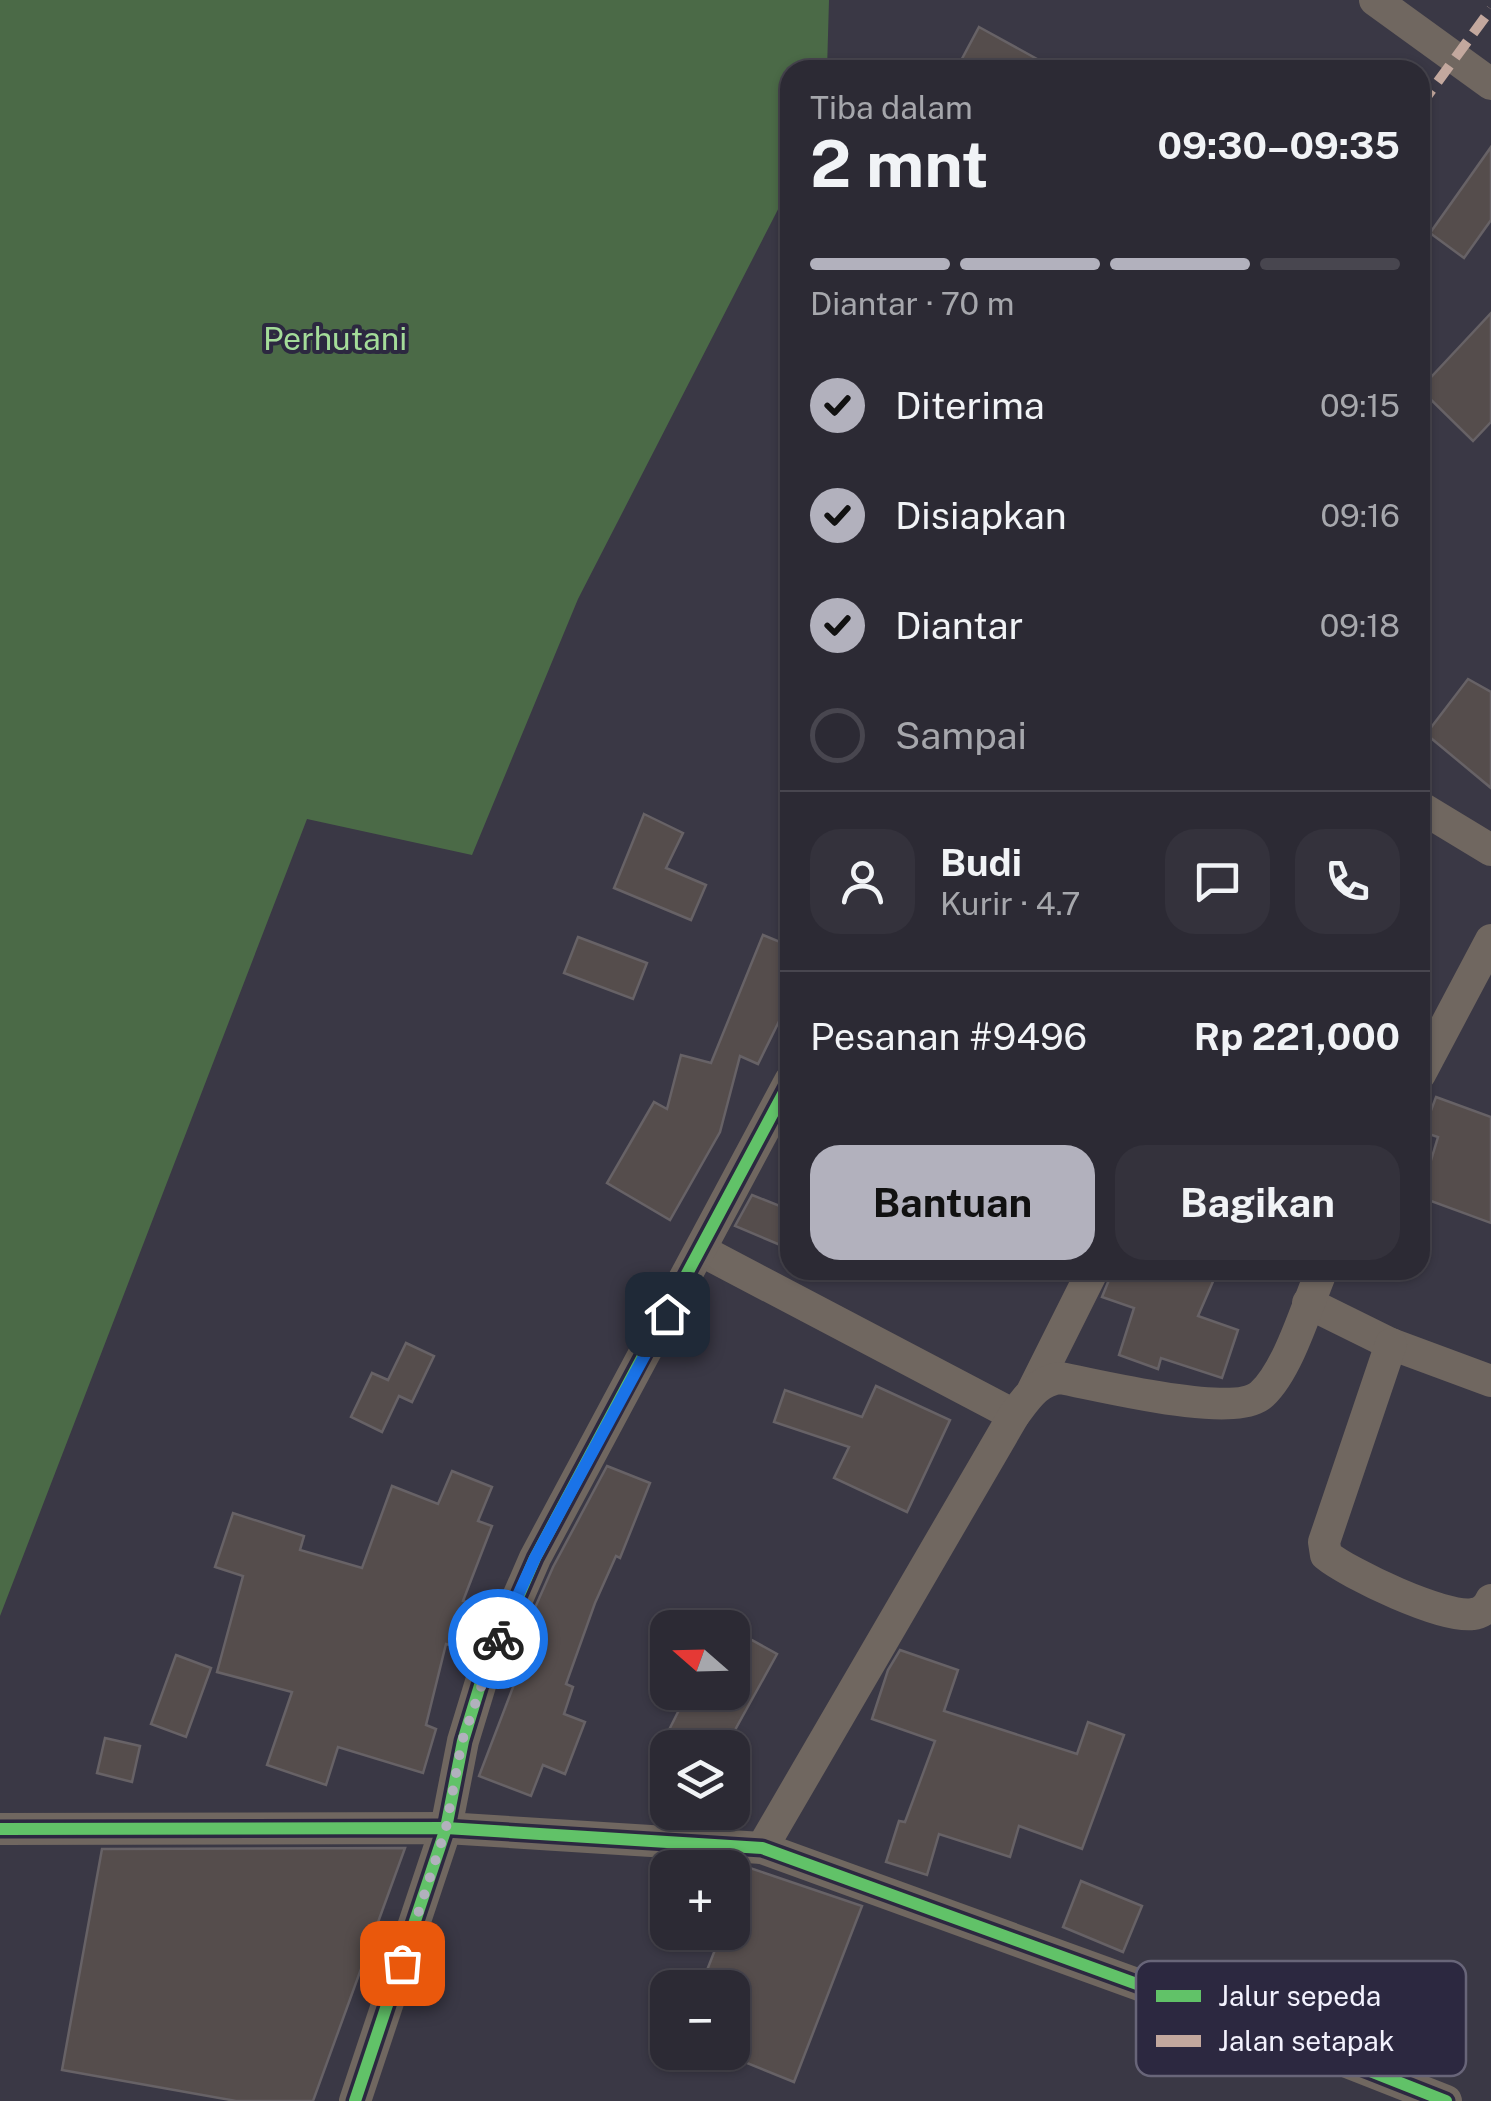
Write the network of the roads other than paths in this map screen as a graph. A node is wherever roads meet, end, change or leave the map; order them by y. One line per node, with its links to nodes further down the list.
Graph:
1 (1375, 0): 2 (street)
2 (1491, 84)
3 (1430, 813): 4 (street)
4 (1491, 850)
5 (1491, 940): 6 (street)
6 (1430, 1052)
7 (780, 1100): 8 (street)
8 (702, 1251): 14 (street); 16 (street)
9 (1088, 1280): 14 (street)
10 (1318, 1280): 11 (street)
11 (1308, 1303): 12 (street); 14 (street)
12 (1391, 1344): 13 (street); 15 (street)
13 (1491, 1382)
14 (1023, 1402): 18 (street)
15 (1491, 1600)
16 (446, 1828): 17 (street); 18 (street); 21 (street)
17 (0, 1829)
18 (762, 1848): 19 (street)
19 (1136, 1984)
20 (1382, 2076): 22 (street)
21 (355, 2101)
22 (1446, 2101)

